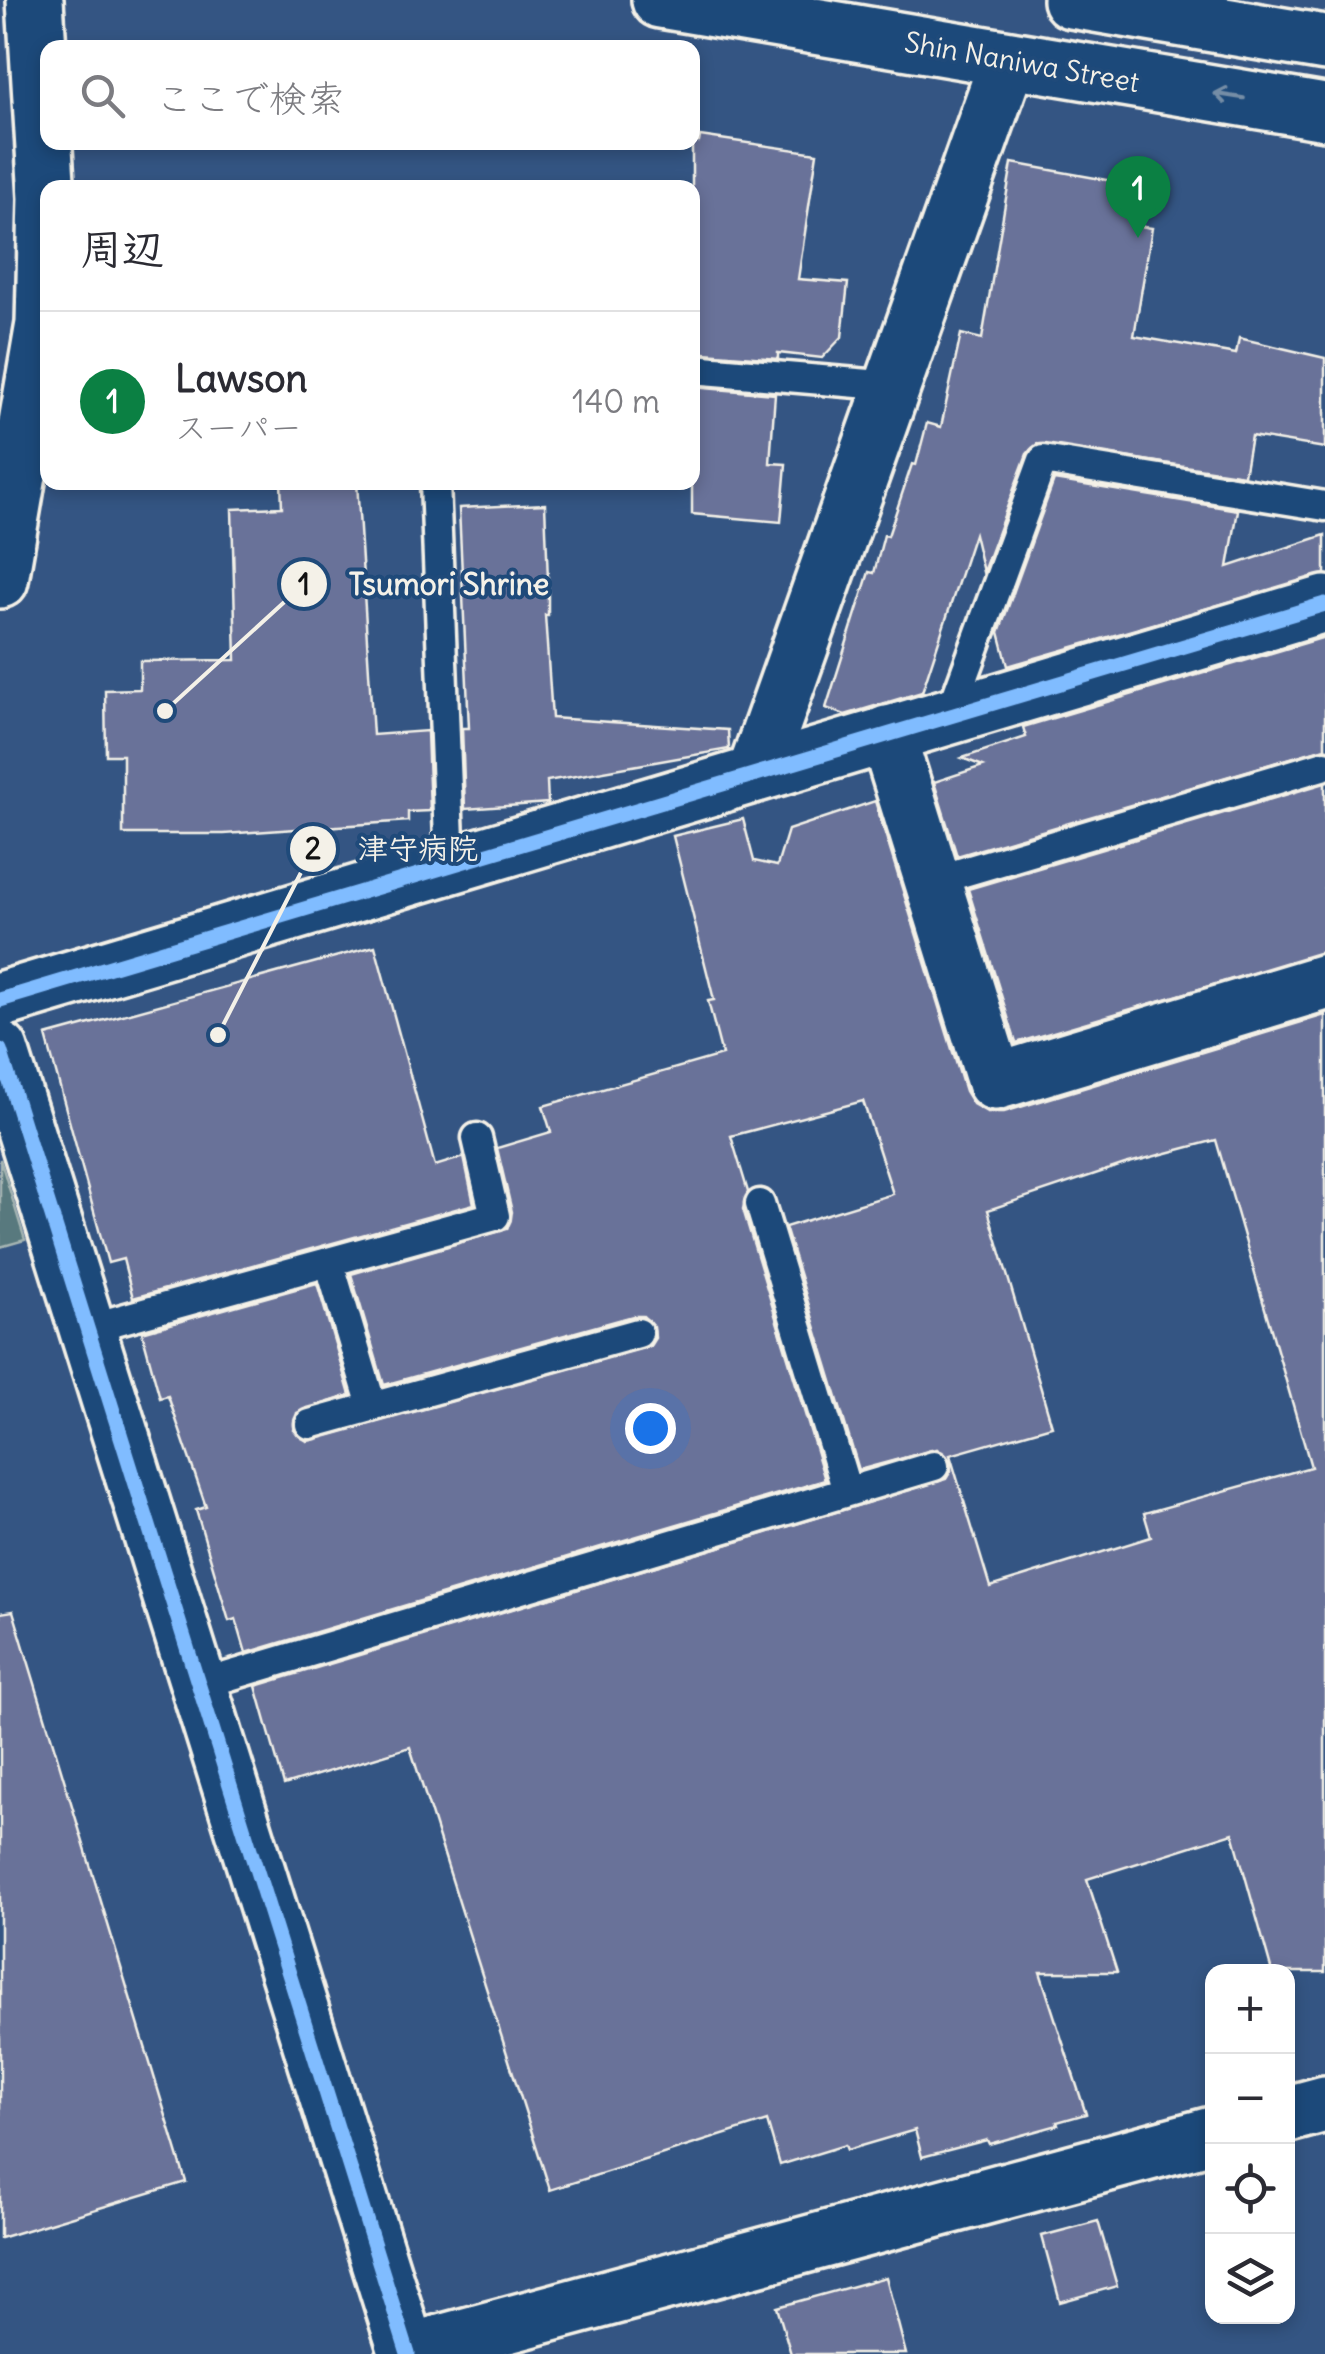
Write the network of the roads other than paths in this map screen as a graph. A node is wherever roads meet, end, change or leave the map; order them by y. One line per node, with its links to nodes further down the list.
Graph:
1 (35, 0): 6 (street)
2 (660, 0): 5 (street, Shin Naniwa Street)
3 (1071, 0): 4 (street)
4 (1325, 43)
5 (1008, 60): 7 (street, Shin Naniwa Street, one-way to 5); 13 (street)
6 (40, 82)
7 (1325, 112)
8 (44, 150): 9 (street)
9 (46, 180)
10 (40, 235): 11 (street)
11 (22, 330): 16 (street)
12 (700, 370): 13 (lane)
13 (892, 386): 21 (street)
14 (435, 490): 22 (lane)
15 (1325, 506): 18 (lane)
16 (0, 580)
17 (1325, 604): 18 (street)
18 (950, 715): 19 (street)
19 (887, 734): 21 (street); 23 (street)
20 (1325, 764): 23 (lane)
21 (755, 774): 22 (street)
22 (450, 866): 25 (street)
23 (933, 881): 24 (street)
24 (1325, 982)
25 (0, 1000)
26 (0, 1050): 30 (street)
27 (477, 1138): 29 (lane)
28 (760, 1204): 35 (lane)
29 (329, 1262): 30 (lane); 32 (lane)
30 (86, 1329): 36 (street)
31 (638, 1334): 32 (lane)
32 (372, 1406): 33 (lane)
33 (310, 1424)
34 (934, 1466): 35 (lane)
35 (847, 1491): 36 (lane)
36 (198, 1686): 40 (street)
37 (1325, 2104): 38 (street)
38 (1295, 2112)
39 (1205, 2136): 40 (street)
40 (407, 2353)

